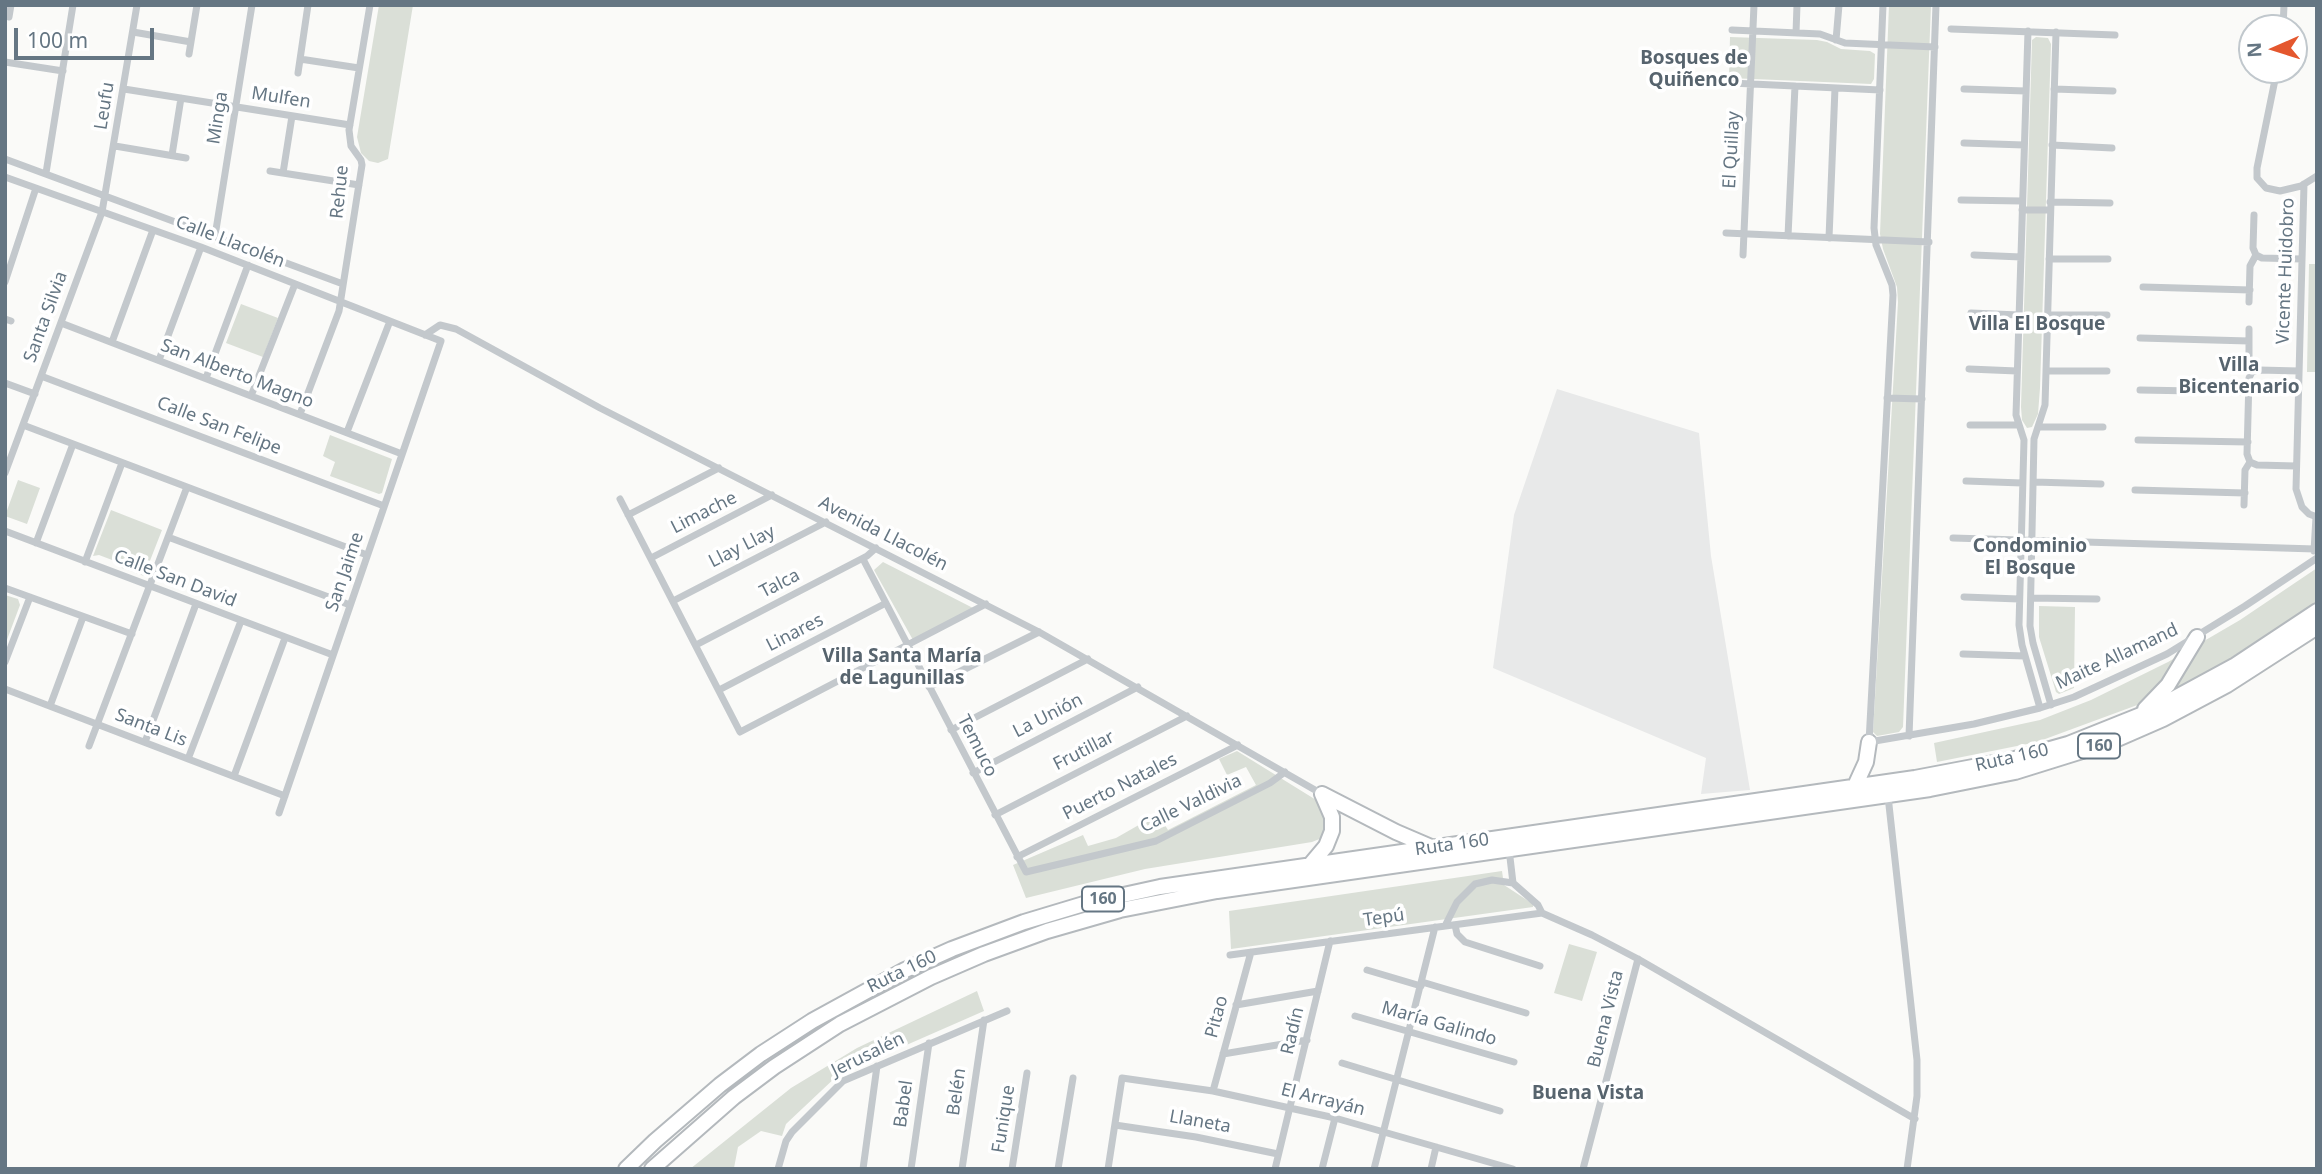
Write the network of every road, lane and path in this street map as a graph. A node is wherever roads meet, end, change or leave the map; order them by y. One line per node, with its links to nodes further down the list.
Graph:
1 (11, 5): 13 (street)
2 (73, 5): 30 (street)
3 (137, 5): 18 (street, Leufu)
4 (197, 5): 23 (street)
5 (252, 5): 44 (street, Minga)
6 (308, 5): 27 (street)
7 (370, 5): 29 (street, Rehue)
8 (1754, 5): 16 (street, El Quillay)
9 (1797, 5): 20 (street)
10 (1839, 5): 22 (street)
11 (1884, 5): 24 (street)
12 (1936, 5): 25 (street)
13 (9, 17)
14 (1951, 29): 17 (street)
15 (1732, 30): 16 (street)
16 (1753, 31): 20 (street); 33 (street, El Quillay)
17 (2028, 31): 19 (street); 41 (street)
18 (133, 32): 23 (street); 37 (street, Leufu)
19 (2056, 32): 21 (street); 39 (street)
20 (1796, 33): 22 (street)
21 (2115, 35)
22 (1836, 40): 24 (street)
23 (191, 42): 26 (street)
24 (1882, 45): 25 (street); 40 (street)
25 (1935, 47): 77 (street)
26 (189, 54)
27 (300, 59): 29 (street); 31 (street)
28 (5, 62): 30 (street)
29 (359, 68): 46 (street, Rehue)
30 (63, 71): 56 (street)
31 (298, 72)
32 (1731, 83): 33 (street)
33 (1750, 84): 35 (street); 72 (street, El Quillay)
34 (2274, 84): 60 (street)
35 (1795, 86): 36 (street); 74 (street)
36 (1835, 88): 40 (street); 75 (street)
37 (124, 89): 43 (street, Mulfen); 50 (street, Leufu)
38 (1964, 89): 41 (street)
39 (2054, 89): 42 (street); 49 (street)
40 (1880, 90): 76 (street)
41 (2026, 91): 48 (street)
42 (2113, 91)
43 (181, 98): 44 (street, Mulfen); 52 (street)
44 (236, 107): 45 (street, Mulfen); 73 (street, Minga)
45 (292, 116): 46 (street, Mulfen); 57 (street)
46 (349, 125): 61 (street, Rehue)
47 (1964, 143): 48 (street)
48 (2024, 145): 66 (street)
49 (2052, 145): 51 (street); 67 (street)
50 (115, 146): 52 (street); 63 (street, Leufu)
51 (2112, 148)
52 (172, 155): 53 (street)
53 (186, 158)
54 (5, 159): 56 (street, Calle Llacolén)
55 (270, 171): 57 (street)
56 (46, 173): 63 (street, Calle Llacolén)
57 (283, 173): 61 (street)
58 (2317, 176): 60 (street)
59 (5, 177): 62 (street, Calle Llacolén)
60 (2304, 184): 87 (street, Vicente Huidobro)
61 (359, 185): 91 (street, Rehue)
62 (36, 188): 68 (street, Calle Llacolén); 83 (street)
63 (107, 195): 68 (street, Leufu); 73 (street, Calle Llacolén)
64 (1961, 200): 66 (street)
65 (2110, 203): 67 (street)
66 (2022, 206): 67 (street); 84 (street)
67 (2050, 206): 85 (street)
68 (102, 212): 70 (street, Calle Llacolén); 101 (street, Santa Silvia)
69 (2254, 215): 82 (street)
70 (153, 230): 78 (street, Calle Llacolén); 107 (street)
71 (1726, 233): 72 (street)
72 (1744, 234): 74 (street); 80 (street, El Quillay)
73 (215, 236): 91 (street, Calle Llacolén)
74 (1788, 236): 75 (street)
75 (1829, 237): 76 (street)
76 (1875, 239): 77 (street); 122 (street)
77 (1929, 242): 123 (street)
78 (201, 247): 88 (street, Calle Llacolén); 108 (street)
79 (5, 253): 83 (street)
80 (1743, 255)
81 (1973, 255): 84 (street)
82 (2256, 255): 87 (street); 93 (street)
83 (14, 256): 89 (street)
84 (2021, 257): 97 (street)
85 (2049, 259): 86 (street); 98 (street)
86 (2108, 259)
87 (2302, 260): 112 (street, Vicente Huidobro)
88 (248, 265): 90 (street, Calle Llacolén); 116 (street)
89 (5, 282)
90 (295, 284): 94 (street, Calle Llacolén); 121 (street)
91 (343, 284): 94 (street, Rehue)
92 (2143, 287): 93 (street)
93 (2250, 290): 95 (street)
94 (341, 302): 100 (street, Calle Llacolén); 124 (street, Rehue)
95 (2249, 303)
96 (1971, 313): 97 (street)
97 (2019, 315): 111 (street)
98 (2048, 315): 99 (street); 110 (street)
99 (2107, 315)
100 (390, 321): 103 (street, Calle Llacolén); 130 (street)
101 (61, 323): 107 (street, San Alberto Magno); 115 (street, Santa Silvia)
102 (2249, 329): 106 (street)
103 (425, 335): 105 (street, Calle Llacolén); 138 (street, Avenida Llacolén)
104 (2140, 338): 106 (street)
105 (441, 341): 134 (street, San Jaime)
106 (2249, 341): 114 (street)
107 (111, 342): 108 (street, San Alberto Magno)
108 (159, 360): 116 (street, San Alberto Magno)
109 (1969, 369): 111 (street)
110 (2046, 370): 113 (street); 129 (street)
111 (2017, 371): 128 (street)
112 (2299, 371): 114 (street); 137 (street, Vicente Huidobro)
113 (2107, 372)
114 (2252, 372): 119 (street)
115 (41, 376): 120 (street, Santa Silvia); 150 (street, Calle San Felipe)
116 (206, 379): 121 (street, San Alberto Magno)
117 (5, 383): 120 (street)
118 (2140, 390): 119 (street)
119 (2249, 392): 132 (street)
120 (35, 394): 125 (street, Santa Silvia)
121 (251, 396): 124 (street, San Alberto Magno)
122 (1887, 398): 123 (street); 207 (street)
123 (1922, 399): 205 (street)
124 (300, 414): 130 (street, San Alberto Magno)
125 (23, 425): 133 (street); 139 (street, Santa Silvia)
126 (1970, 425): 128 (street)
127 (2103, 428): 129 (street)
128 (2021, 429): 129 (street); 142 (street)
129 (2038, 430): 141 (street)
130 (347, 432): 134 (street, San Alberto Magno)
131 (2138, 440): 132 (street)
132 (2248, 442): 135 (street)
133 (73, 444): 136 (street); 159 (street)
134 (402, 454): 150 (street, San Jaime)
135 (2250, 462): 137 (street); 146 (street)
136 (122, 463): 144 (street); 166 (street)
137 (2296, 466): 152 (street, Vicente Huidobro)
138 (719, 468): 147 (street, Avenida Llacolén); 151 (street)
139 (5, 473)
140 (1966, 481): 142 (street)
141 (2034, 482): 143 (street); 158 (street)
142 (2022, 483): 157 (street)
143 (2101, 484)
144 (187, 487): 155 (street); 162 (street)
145 (2136, 490): 146 (street)
146 (2245, 493): 149 (street)
147 (772, 495): 153 (street, Avenida Llacolén); 163 (street, Limache)
148 (620, 499): 151 (street)
149 (2244, 505)
150 (384, 506): 162 (street, San Jaime)
151 (628, 516): 163 (street)
152 (2316, 517): 161 (street, Vicente Huidobro)
153 (826, 522): 160 (street, Avenida Llacolén); 174 (street, Llay Llay)
154 (5, 531): 159 (street, Calle San David)
155 (168, 537): 167 (street); 178 (street)
156 (1953, 538): 157 (street)
157 (2021, 540): 158 (street); 172 (street)
158 (2032, 541): 161 (street); 171 (street)
159 (36, 543): 166 (street, Calle San David)
160 (876, 548): 164 (street, Talca); 177 (street, Avenida Llacolén)
161 (2315, 549): 165 (street, Vicente Huidobro)
162 (368, 555): 178 (street, San Jaime)
163 (651, 558): 174 (street)
164 (863, 559): 175 (street, Temuco); 187 (street, Talca)
165 (2315, 559): 185 (street, Maite Allamand)
166 (85, 562): 167 (street, Calle San David)
167 (150, 586): 176 (street, Calle San David); 184 (street)
168 (5, 588): 169 (street)
169 (30, 597): 180 (street); 193 (street)
170 (1964, 597): 172 (street)
171 (2031, 598): 173 (street); 198 (street)
172 (2020, 599): 191 (street)
173 (2097, 599)
174 (673, 601): 187 (street)
175 (886, 603): 188 (street, Temuco); 197 (street, Linares)
176 (197, 604): 181 (street, Calle San David); 206 (street)
177 (986, 604): 183 (street, Avenida Llacolén); 188 (street)
178 (350, 606): 190 (street, San Jaime)
179 (2317, 611): 202 (highway, Ruta 160 / 160)
180 (83, 617): 184 (street); 199 (street)
181 (241, 621): 186 (street, Calle San David); 210 (street)
182 (2317, 626): 216 (highway, Ruta 160 / 160)
183 (1039, 632): 192 (street, Avenida Llacolén); 194 (street)
184 (132, 634): 203 (street)
185 (2197, 637): 198 (street, Maite Allamand); 202 (highway)
186 (285, 638): 190 (street, Calle San David); 213 (street)
187 (696, 645): 197 (street)
188 (907, 645): 194 (street, Temuco); 197 (street)
189 (1963, 654): 191 (street)
190 (333, 655): 217 (street, San Jaime)
191 (2025, 656): 200 (street)
192 (1087, 659): 195 (street, Avenida Llacolén); 204 (street)
193 (5, 662)
194 (929, 687): 204 (street, Temuco)
195 (1138, 688): 201 (street, Avenida Llacolén); 212 (street, La Unión)
196 (5, 689): 199 (street, Santa Lis)
197 (719, 690)
198 (2051, 705): 200 (street, Maite Allamand)
199 (50, 706): 203 (street, Santa Lis)
200 (2040, 708): 205 (street, Maite Allamand)
201 (1187, 716): 208 (street, Avenida Llacolén); 219 (street, Frutillar)
202 (2130, 720): 214 (highway, Ruta 160 / 160)
203 (98, 724): 206 (street, Santa Lis); 209 (street)
204 (951, 730): 212 (street, Temuco)
205 (1909, 736): 207 (street, Maite Allamand)
206 (145, 742): 210 (street, Santa Lis)
207 (1869, 742): 214 (highway)
208 (1238, 745): 211 (street, Avenida Llacolén); 222 (street, Puerto Natales)
209 (89, 746)
210 (188, 759): 213 (street, Santa Lis)
211 (1285, 772): 215 (street, Avenida Llacolén); 224 (street, Calle Valdivia)
212 (973, 773): 219 (street, Temuco)
213 (234, 776): 217 (street, Santa Lis)
214 (1855, 786): 220 (highway, Ruta 160 / 160)
215 (1322, 794): 220 (highway); 223 (highway)
216 (1888, 795): 221 (highway, Ruta 160 / 160); 257 (street)
217 (285, 796): 218 (street, San Jaime)
218 (279, 813)
219 (995, 815): 222 (street, Temuco)
220 (1432, 848): 223 (highway, Ruta 160 / 160)
221 (1508, 849): 225 (street); 260 (highway, Ruta 160 / 160)
222 (1017, 857): 224 (street, Temuco)
223 (1310, 865): 264 (highway, Ruta 160 / 160)
224 (1026, 872)
225 (1513, 883): 226 (street); 228 (street)
226 (1542, 913): 227 (street, Tepú); 233 (street)
227 (1455, 925): 228 (street, Tepú); 234 (street)
228 (1445, 926): 229 (street, Tepú)
229 (1436, 927): 230 (street, Tepú); 236 (street)
230 (1330, 941): 231 (street, Tepú); 237 (street, Radín)
231 (1251, 952): 232 (street, Tepú); 238 (street, Pitao)
232 (1230, 954)
233 (1638, 959): 257 (street); 280 (street, Buena Vista)
234 (1540, 965)
235 (1367, 971): 236 (street)
236 (1422, 984): 240 (street); 243 (street)
237 (1318, 991): 238 (street); 244 (street, Radín)
238 (1236, 1005): 246 (street, Pitao)
239 (1007, 1011): 242 (street, Jerusalén)
240 (1527, 1013)
241 (1355, 1016): 243 (street, María Galindo)
242 (984, 1020): 245 (street, Jerusalén); 270 (street, Belén)
243 (1409, 1032): 247 (street, María Galindo); 252 (street)
244 (1307, 1040): 246 (street); 254 (street, Radín)
245 (929, 1044): 249 (street, Jerusalén); 269 (street, Babel)
246 (1223, 1054): 253 (street, Pitao)
247 (1514, 1062)
248 (1342, 1063): 252 (street)
249 (877, 1066): 267 (street, Jerusalén); 268 (street)
250 (1027, 1073): 271 (street, Funique)
251 (1073, 1078): 272 (street)
252 (1397, 1080): 255 (street); 259 (street)
253 (1213, 1091): 254 (street, El Arrayán); 258 (street, El Arrayán)
254 (1290, 1108): 256 (street, El Arrayán); 262 (street, Radín)
255 (1500, 1111)
256 (1335, 1118): 259 (street, El Arrayán); 275 (street)
257 (1915, 1119): 281 (street)
258 (1115, 1125): 262 (street, Llaneta); 273 (street)
259 (1383, 1132): 261 (street, El Arrayán); 276 (street)
260 (675, 1147): 265 (highway, Ruta 160 / 160); 266 (highway)
261 (1436, 1147): 263 (street, El Arrayán); 277 (street)
262 (1278, 1154): 274 (street, Radín)
263 (1481, 1160): 278 (street); 279 (street, El Arrayán)
264 (626, 1169)
265 (652, 1169)
266 (657, 1169)
267 (778, 1169)
268 (863, 1169)
269 (911, 1169)
270 (962, 1169)
271 (1012, 1169)
272 (1058, 1169)
273 (1108, 1169)
274 (1275, 1169)
275 (1322, 1169)
276 (1374, 1169)
277 (1431, 1169)
278 (1479, 1169)
279 (1513, 1169)
280 (1583, 1169)
281 (1907, 1169)

